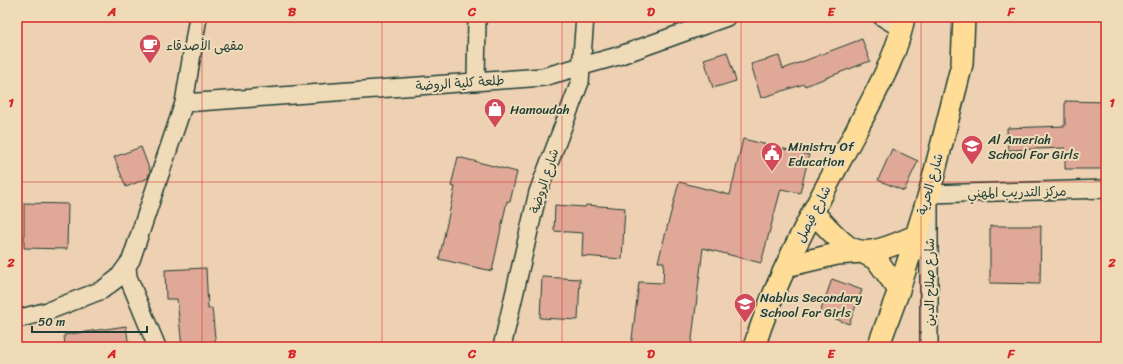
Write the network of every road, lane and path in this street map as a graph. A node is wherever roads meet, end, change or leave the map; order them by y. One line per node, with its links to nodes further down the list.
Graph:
1 (198, 17): 10 (street)
2 (477, 17): 9 (street)
3 (585, 17): 8 (street, شارع الروضة)
4 (727, 17): 8 (street, طلعة كلية الروضة)
5 (882, 17): 7 (street)
6 (964, 17): 12 (main road, شارع الحرية)
7 (903, 23): 13 (main road, شارع فيصل)
8 (581, 67): 9 (street, طلعة كلية الروضة); 21 (street, شارع الروضة)
9 (476, 82): 10 (street, طلعة كلية الروضة)
10 (184, 103): 17 (street)
11 (1106, 190): 12 (street, مركز التدريب المهني)
12 (928, 194): 14 (main road, شارع الحرية); 24 (street, شارع صلاح الدين)
13 (813, 213): 15 (main road); 16 (main road, شارع فيصل)
14 (916, 236): 15 (main road); 18 (main road, شارع الحرية)
15 (862, 252): 16 (main road); 18 (main road)
16 (786, 266): 22 (main road, شارع فيصل)
17 (127, 267): 19 (street); 20 (street)
18 (899, 290): 23 (main road, شارع الحرية)
19 (17, 319)
20 (157, 347)
21 (502, 347)
22 (754, 347)
23 (878, 347)
24 (928, 347)

